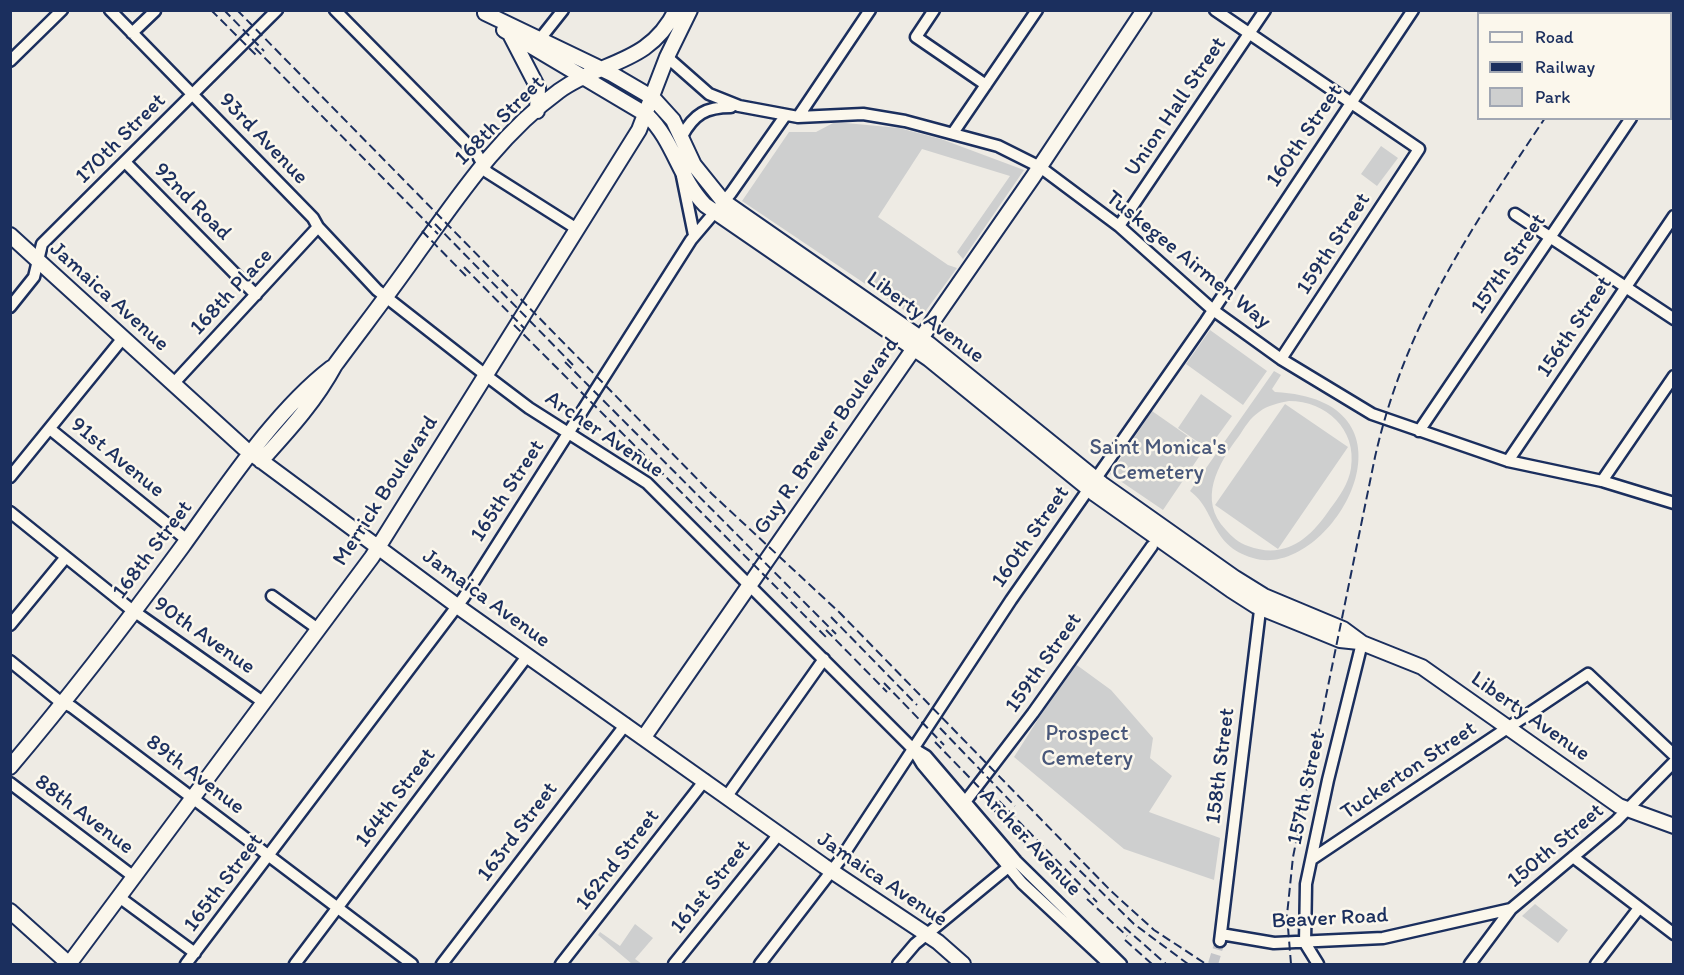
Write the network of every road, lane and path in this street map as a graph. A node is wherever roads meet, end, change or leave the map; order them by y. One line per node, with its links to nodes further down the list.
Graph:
1 (62, 10): 23 (street)
2 (110, 10): 18 (street, 93rd Avenue)
3 (277, 10): 27 (street, 170th Street)
4 (335, 10): 39 (street)
5 (563, 10): 21 (street)
6 (676, 10): 24 (main road)
7 (690, 10): 22 (main road, Merrick Boulevard)
8 (870, 10): 34 (street)
9 (934, 10): 26 (street)
10 (1037, 10): 26 (street)
11 (1144, 10): 40 (main road, Guy R. Brewer Boulevard)
12 (1215, 10): 20 (street)
13 (1265, 10): 20 (street, Union Hall Street)
14 (1413, 10): 29 (street, 160th Street)
15 (154, 11): 17 (street); 18 (street)
16 (484, 12): 19 (main road, Liberty Avenue); 21 (main road, Liberty Avenue)
17 (163, 20)
18 (132, 33): 27 (street, 93rd Avenue)
19 (510, 34): 25 (main road, Liberty Avenue); 31 (main road)
20 (1249, 34): 29 (street); 45 (street, Union Hall Street)
21 (540, 39): 24 (main road, Liberty Avenue)
22 (667, 57): 28 (main road, Merrick Boulevard); 30 (street, Tuskegee Airmen Way)
23 (10, 61)
24 (603, 69): 25 (main road, 168th Street); 28 (main road, Liberty Avenue)
25 (585, 77): 31 (main road, 168th Street); 32 (main road, Liberty Avenue)
26 (986, 85): 36 (street)
27 (193, 94): 38 (street, 170th Street); 46 (street, 93rd Avenue)
28 (653, 98): 32 (main road, Merrick Boulevard); 37 (main road, Liberty Avenue)
29 (1351, 102): 56 (street, 160th Street); 60 (street, 159th Street)
30 (739, 106): 33 (street, Tuskegee Airmen Way); 37 (street, Tuskegee Airmen Way)
31 (537, 111): 39 (main road, 168th Street)
32 (647, 115): 41 (main road, Liberty Avenue); 47 (main road, Merrick Boulevard)
33 (784, 116): 34 (street, Tuskegee Airmen Way); 42 (street, 165th Street)
34 (798, 117): 36 (street, Tuskegee Airmen Way)
35 (1630, 120): 50 (street, 157th Street)
36 (952, 133): 40 (street, Tuskegee Airmen Way)
37 (682, 136): 42 (main road, Liberty Avenue)
38 (125, 162): 51 (street, 170th Street); 53 (street, 92nd Road)
39 (482, 163): 47 (street); 54 (main road, 168th Street)
40 (1040, 167): 45 (street, Tuskegee Airmen Way); 59 (main road, Guy R. Brewer Boulevard)
41 (681, 172): 42 (main road, Liberty Avenue); 49 (street, Liberty Avenue)
42 (718, 206): 49 (street, 165th Street); 59 (main road, Liberty Avenue)
43 (1515, 214): 50 (street)
44 (1674, 216): 52 (street, 156th Street)
45 (1119, 226): 56 (street, Tuskegee Airmen Way)
46 (318, 227): 53 (street, 168th Place); 54 (street, 93rd Avenue)
47 (576, 229): 62 (main road, Merrick Boulevard)
48 (10, 235): 51 (main road, Jamaica Avenue)
49 (694, 235): 67 (street, 165th Street)
50 (1551, 237): 52 (street); 66 (street, 157th Street)
51 (38, 261): 55 (street, 170th Street); 58 (main road, Jamaica Avenue)
52 (1626, 287): 57 (street); 69 (street, 156th Street)
53 (256, 294): 64 (street, 168th Place)
54 (385, 297): 61 (main road, 168th Street); 62 (street, Archer Avenue)
55 (10, 307)
56 (1213, 310): 60 (street, Tuskegee Airmen Way); 72 (street, 160th Street)
57 (1674, 320)
58 (123, 338): 64 (main road, Jamaica Avenue); 65 (street)
59 (917, 343): 72 (main road, Liberty Avenue); 79 (main road, Guy R. Brewer Boulevard)
60 (1281, 359): 66 (street, Tuskegee Airmen Way)
61 (335, 365): 68 (main road, 168th Street); 68 (main road, 168th Street)
62 (485, 374): 67 (street, Archer Avenue); 77 (main road, Merrick Boulevard)
63 (1674, 376): 71 (street)
64 (173, 384): 68 (main road, Jamaica Avenue)
65 (50, 429): 70 (street); 75 (street, 91st Avenue)
66 (1419, 431): 69 (street, Tuskegee Airmen Way)
67 (569, 433): 79 (street, Archer Avenue); 82 (street, 165th Street)
68 (256, 458): 75 (main road, 168th Street); 77 (main road, Jamaica Avenue)
69 (1508, 461): 71 (street, Tuskegee Airmen Way)
70 (10, 477)
71 (1602, 481): 73 (street, Tuskegee Airmen Way)
72 (1091, 484): 81 (main road, Liberty Avenue); 95 (street, 160th Street)
73 (1674, 503)
74 (10, 512): 78 (street, 90th Avenue)
75 (187, 540): 83 (main road, 168th Street)
76 (1152, 546): 103 (street, 159th Street)
77 (377, 547): 82 (main road, Jamaica Avenue); 85 (main road, Merrick Boulevard)
78 (66, 556): 83 (street, 90th Avenue); 84 (street)
79 (750, 585): 88 (street, Archer Avenue); 94 (main road, Guy R. Brewer Boulevard)
80 (272, 596): 85 (street)
81 (1262, 602): 86 (main road, Liberty Avenue); 120 (street, 158th Street)
82 (458, 606): 87 (main road, Jamaica Avenue); 107 (street, 165th Street)
83 (134, 610): 90 (street, 90th Avenue); 91 (main road, 168th Street)
84 (10, 625)
85 (318, 629): 90 (main road, Merrick Boulevard)
86 (1362, 643): 93 (main road, Liberty Avenue); 109 (street, 157th Street)
87 (528, 655): 92 (main road, Jamaica Avenue); 114 (street, 164th Street)
88 (824, 659): 95 (street, Archer Avenue); 101 (street)
89 (10, 662): 91 (street, 89th Avenue)
90 (263, 702): 102 (main road, Merrick Boulevard)
91 (64, 703): 98 (main road, 168th Street); 102 (street, 89th Avenue)
92 (626, 724): 94 (main road, Jamaica Avenue); 127 (street, 163rd Street)
93 (1509, 728): 96 (street, Tuckerton Street); 104 (main road, Liberty Avenue); 109 (street, Tuckerton Street)
94 (644, 737): 99 (main road, Jamaica Avenue)
95 (913, 749): 103 (street, Archer Avenue); 110 (street, Archer Avenue); 111 (street, 160th Street)
96 (1674, 755)
97 (1674, 762): 104 (street, 150th Street)
98 (10, 767)
99 (705, 780): 101 (main road, Jamaica Avenue); 128 (street, 162nd Street)
100 (10, 783): 112 (street, 88th Avenue)
101 (727, 796): 106 (main road, Jamaica Avenue)
102 (192, 798): 107 (street, 89th Avenue); 112 (main road, Merrick Boulevard)
103 (965, 802): 110 (street, Archer Avenue)
104 (1628, 810): 105 (main road, Liberty Avenue); 108 (street, 150th Street)
105 (1674, 826)
106 (779, 834): 111 (main road, Jamaica Avenue); 129 (street, 161st Street)
107 (269, 855): 114 (street, 89th Avenue); 122 (street, 165th Street)
108 (1573, 857): 115 (street); 116 (street, 150th Street)
109 (1312, 859): 121 (street, 157th Street)
110 (1012, 864): 119 (street); 133 (street, Archer Avenue); 134 (street, Archer Avenue)
111 (832, 871): 119 (main road, Jamaica Avenue); 130 (street, 160th Street)
112 (134, 877): 113 (main road, Merrick Boulevard)
113 (119, 897): 122 (street); 123 (main road, Merrick Boulevard)
114 (338, 908): 125 (street, 164th Street); 126 (street, 89th Avenue)
115 (1639, 908): 118 (street); 137 (street)
116 (1511, 909): 121 (street, Beaver Road); 136 (street, 150th Street)
117 (10, 911): 123 (main road)
118 (1674, 934)
119 (926, 935): 131 (street); 132 (main road, Jamaica Avenue)
120 (1221, 938): 121 (street, Beaver Road)
121 (1305, 943): 135 (street)
122 (195, 952): 124 (street, 165th Street)
123 (69, 964)
124 (186, 964)
125 (295, 964)
126 (412, 964)
127 (442, 964)
128 (561, 964)
129 (674, 964)
130 (760, 964)
131 (898, 964)
132 (963, 964)
133 (1109, 964)
134 (1120, 964)
135 (1318, 964)
136 (1470, 964)
137 (1596, 964)

